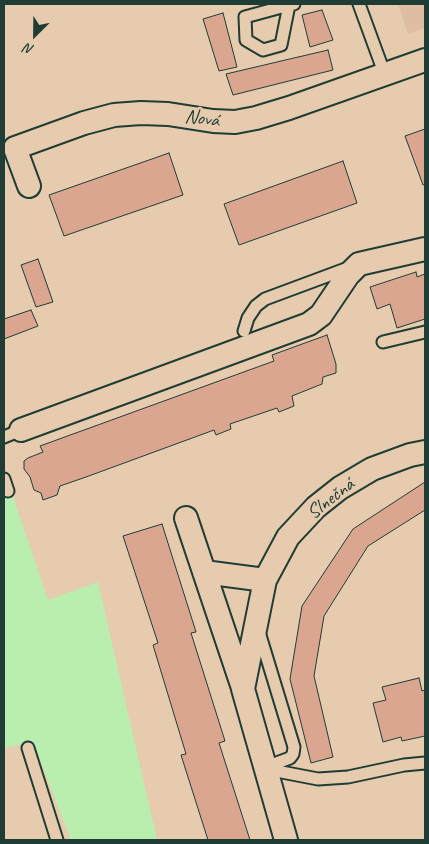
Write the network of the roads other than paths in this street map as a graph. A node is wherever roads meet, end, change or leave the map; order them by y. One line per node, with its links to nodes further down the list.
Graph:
1 (291, 4): 1 (lane)
2 (359, 4): 4 (lane)
3 (425, 60): 4 (street, Nová)
4 (385, 75): 5 (street, Nová)
5 (29, 186)
6 (425, 249): 7 (street)
7 (359, 264): 8 (lane); 11 (street)
8 (244, 331)
9 (425, 332): 10 (lane)
10 (383, 342)
11 (12, 433)
12 (425, 452): 17 (street, Slnečná)
13 (4, 479): 14 (lane)
14 (8, 491)
15 (186, 518): 16 (street, Slnečná)
16 (204, 572): 17 (street); 19 (street, Slnečná)
17 (265, 580): 18 (street, Slnečná)
18 (256, 621): 19 (street, Slnečná); 22 (lane)
19 (243, 688): 22 (street, Slnečná)
20 (28, 748): 23 (lane)
21 (425, 763): 22 (lane)
22 (266, 768): 24 (street, Slnečná)
23 (57, 840)
24 (286, 840)

